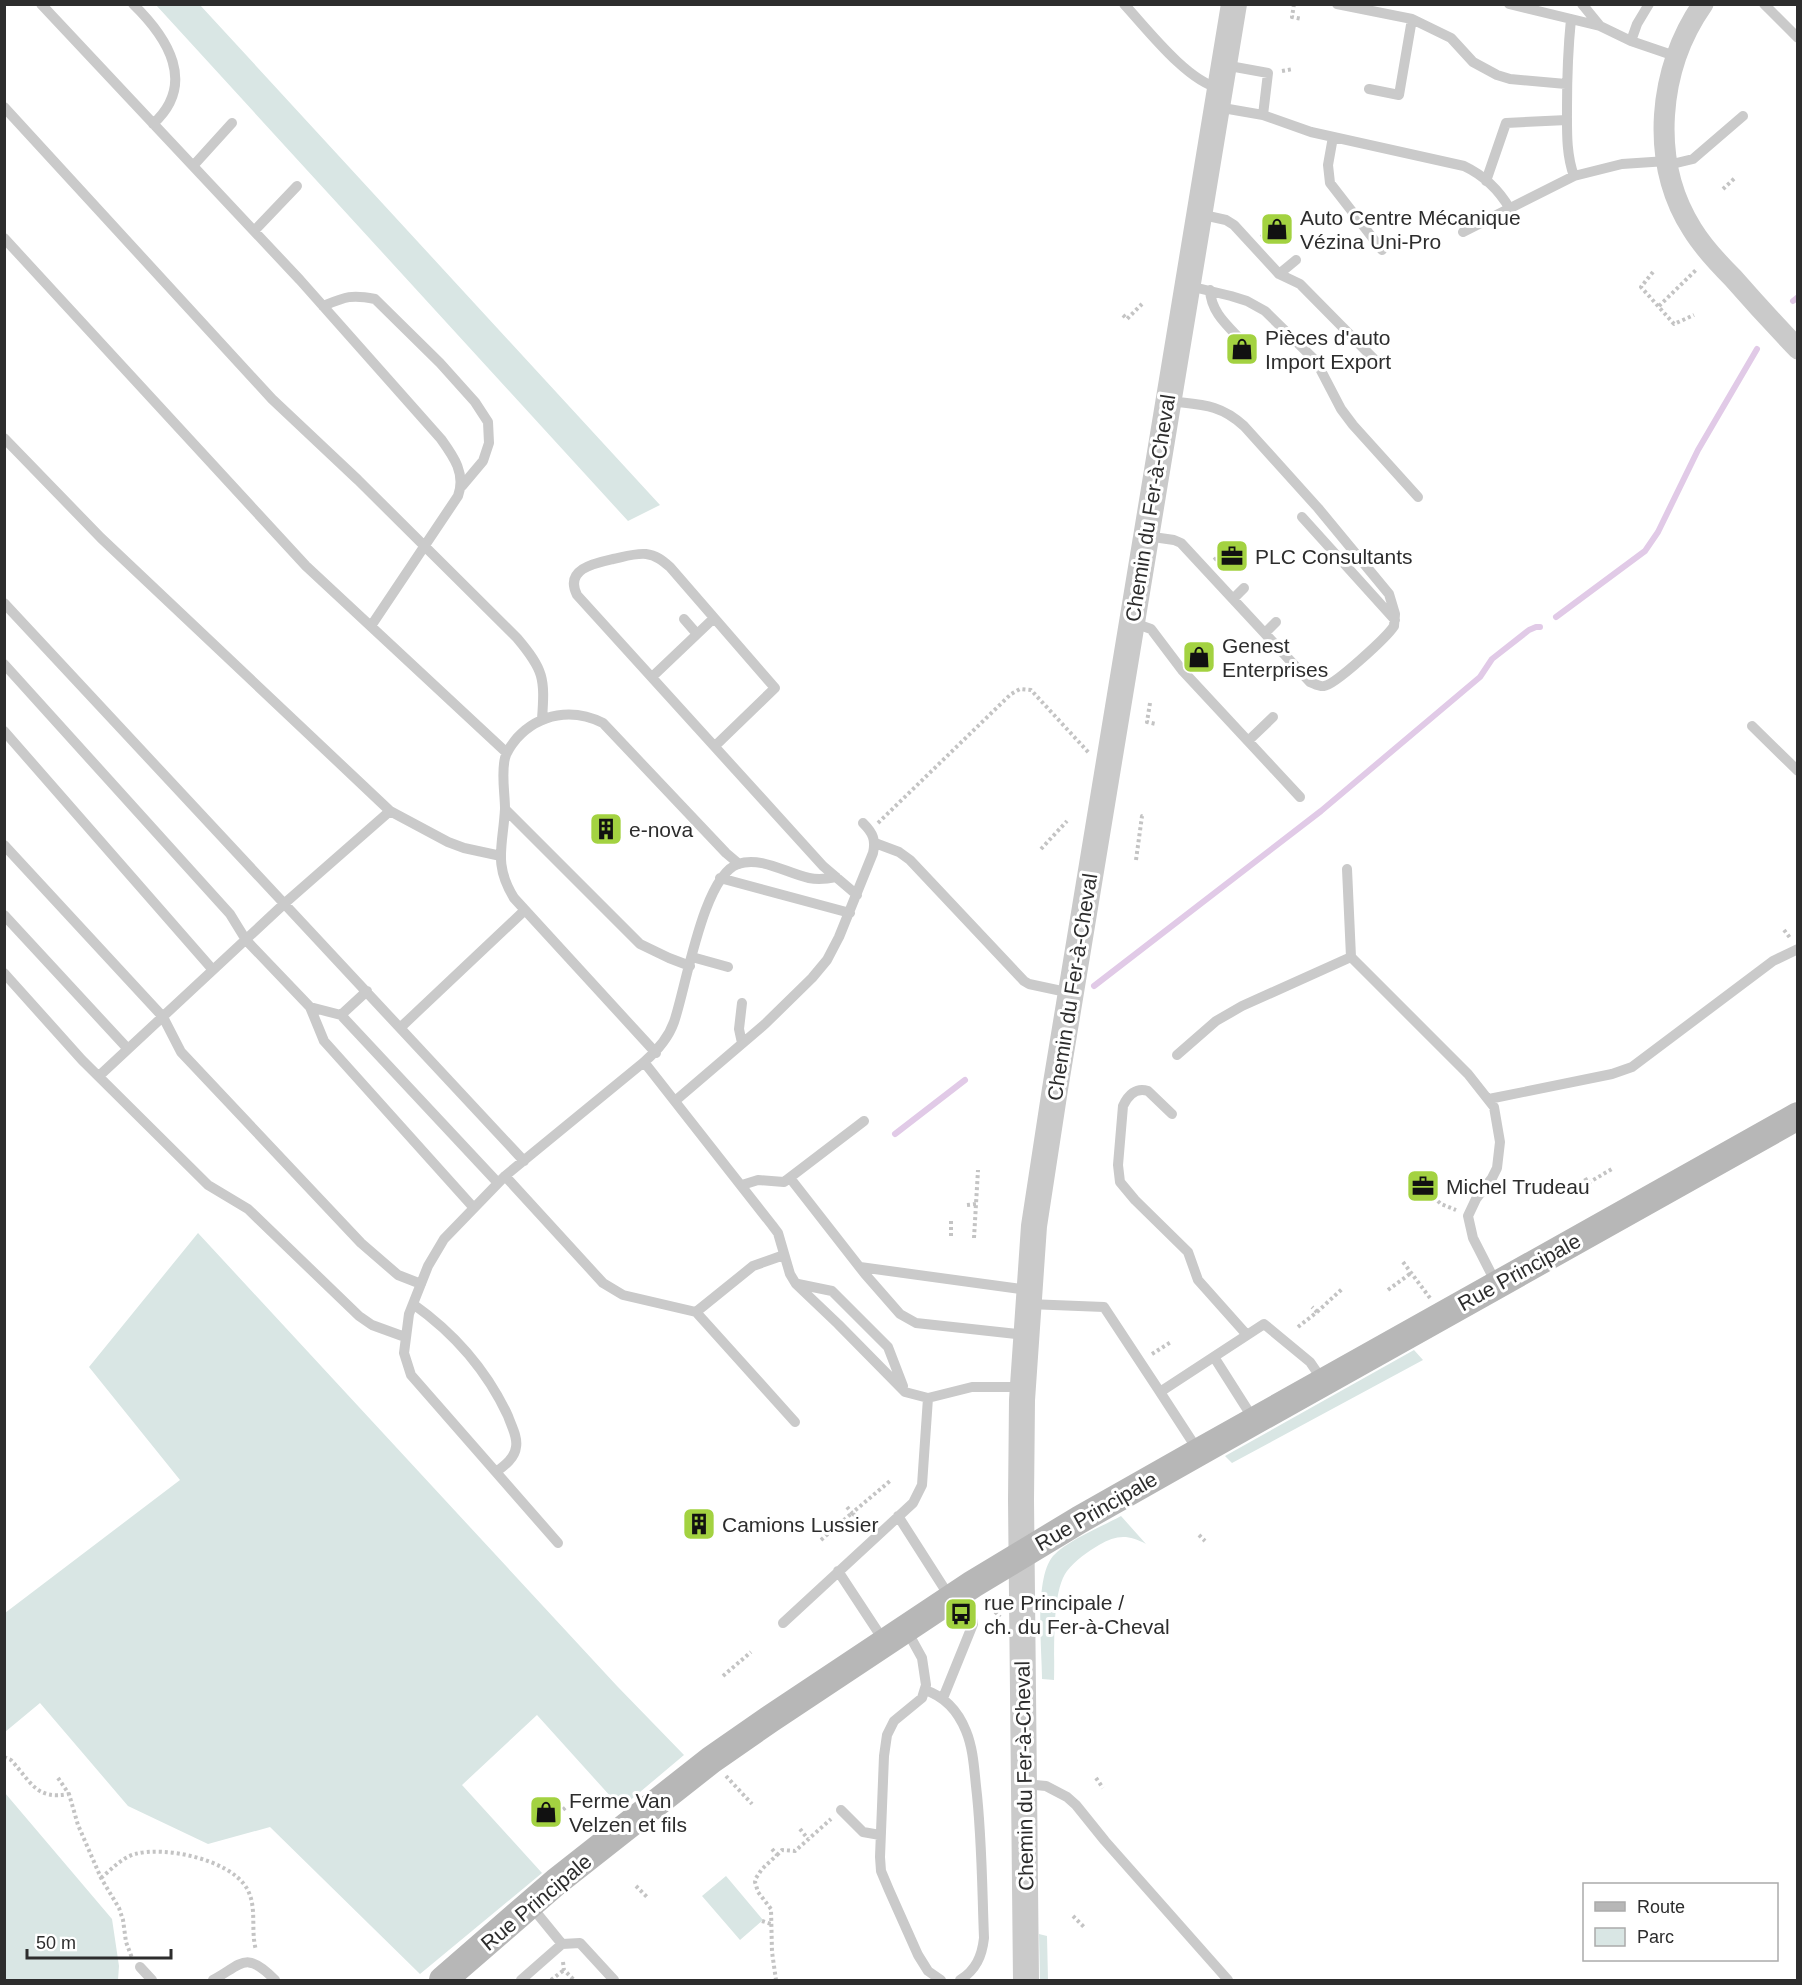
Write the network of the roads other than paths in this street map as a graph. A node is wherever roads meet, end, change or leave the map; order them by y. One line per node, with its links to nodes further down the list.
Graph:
1 (41, 4): 25 (lane)
2 (133, 4): 25 (lane)
3 (1124, 4): 18 (lane)
4 (1234, 4): 18 (street, Chemin du Fer-à-Cheval)
5 (1337, 4): 11 (lane)
6 (1509, 4): 12 (lane)
7 (1582, 4): 13 (lane)
8 (1649, 4): 15 (lane)
9 (1764, 4): 14 (lane)
10 (1698, 6): 16 (street)
11 (1413, 19): 17 (lane); 19 (lane)
12 (1571, 19): 13 (lane); 17 (lane)
13 (1600, 26): 15 (lane)
14 (1797, 38)
15 (1631, 41): 16 (lane)
16 (1675, 56): 27 (street)
17 (1566, 84): 23 (lane)
18 (1220, 87): 21 (lane); 21 (lane); 33 (street, Chemin du Fer-à-Cheval)
19 (1369, 89)
20 (4, 107): 51 (lane)
21 (1263, 115): 26 (lane)
22 (1743, 116): 27 (lane)
23 (1567, 120): 29 (lane); 30 (lane)
24 (232, 123): 28 (lane)
25 (153, 124): 28 (lane)
26 (1333, 137): 30 (lane); 37 (lane)
27 (1668, 163): 29 (lane); 43 (street)
28 (193, 166): 34 (lane)
29 (1574, 176): 32 (lane)
30 (1486, 181): 32 (lane)
31 (297, 186): 34 (lane)
32 (1510, 209): 35 (lane)
33 (1199, 214): 39 (lane); 40 (street, Chemin du Fer-à-Cheval)
34 (254, 231): 41 (lane)
35 (1463, 232)
36 (4, 238): 60 (lane)
37 (1382, 250)
38 (1296, 260): 39 (lane)
39 (1280, 274): 44 (lane)
40 (1198, 288): 42 (lane); 45 (street, Chemin du Fer-à-Cheval); 48 (lane)
41 (323, 306): 47 (lane); 47 (lane)
42 (1241, 340)
43 (1797, 349)
44 (1375, 360)
45 (1168, 401): 50 (street, Chemin du Fer-à-Cheval); 57 (lane)
46 (4, 438): 77 (lane)
47 (462, 486): 51 (lane)
48 (1418, 497)
49 (1302, 517): 57 (lane)
50 (1146, 536): 53 (lane); 58 (street, Chemin du Fer-à-Cheval)
51 (424, 545): 60 (lane); 68 (lane)
52 (1244, 588): 53 (lane)
53 (1233, 599): 61 (lane)
54 (4, 603): 87 (lane)
55 (714, 618): 62 (lane); 66 (lane); 72 (lane)
56 (684, 619): 62 (lane)
57 (1395, 620): 61 (lane)
58 (1131, 622): 64 (lane); 99 (street, Chemin du Fer-à-Cheval)
59 (1276, 622): 61 (lane)
60 (371, 626): 73 (lane)
61 (1265, 633)
62 (698, 634): 66 (lane)
63 (4, 664): 91 (lane)
64 (1182, 670): 65 (lane); 71 (lane)
65 (1196, 671)
66 (652, 677): 72 (lane)
67 (1273, 717): 71 (lane)
68 (542, 719): 73 (lane); 82 (lane)
69 (1752, 726): 74 (lane)
70 (4, 731): 96 (lane)
71 (1248, 741): 75 (lane)
72 (715, 746): 84 (lane)
73 (507, 753): 76 (lane)
74 (1797, 771)
75 (1300, 797)
76 (506, 809): 81 (lane); 94 (lane)
77 (390, 811): 81 (lane); 87 (lane)
78 (867, 827): 79 (lane)
79 (875, 843): 86 (lane); 99 (lane)
80 (4, 845): 103 (lane)
81 (501, 856): 88 (lane)
82 (739, 864): 84 (lane); 85 (lane)
83 (1347, 869): 93 (lane)
84 (836, 877): 86 (lane)
85 (720, 878): 89 (lane); 94 (lane)
86 (857, 895): 89 (lane)
87 (285, 903): 91 (lane); 98 (lane)
88 (525, 910): 104 (lane); 107 (lane)
89 (849, 913): 105 (lane)
90 (4, 915): 106 (lane)
91 (246, 940): 96 (lane); 101 (lane)
92 (1797, 949): 111 (lane)
93 (1351, 957): 108 (lane); 111 (lane)
94 (691, 961): 95 (lane); 107 (lane)
95 (728, 967)
96 (213, 970): 103 (lane)
97 (4, 973): 110 (lane)
98 (367, 991): 102 (lane); 104 (lane)
99 (1071, 993): 126 (street, Chemin du Fer-à-Cheval)
100 (742, 1003): 105 (lane)
101 (310, 1007): 102 (lane); 120 (lane)
102 (341, 1015): 118 (lane)
103 (163, 1017): 106 (lane); 123 (lane)
104 (401, 1027): 116 (lane)
105 (742, 1043): 112 (lane)
106 (128, 1049): 110 (lane)
107 (656, 1053): 109 (lane)
108 (1177, 1055)
109 (644, 1062): 112 (lane); 116 (lane)
110 (99, 1076): 131 (lane)
111 (1489, 1099): 125 (lane)
112 (675, 1101): 119 (lane)
113 (1173, 1114): 130 (lane)
114 (1797, 1116): 125 (main road, Rue Principale)
115 (864, 1121): 117 (lane)
116 (524, 1161): 118 (lane)
117 (790, 1178): 119 (lane); 122 (lane)
118 (502, 1179): 120 (lane); 128 (lane)
119 (742, 1185): 121 (lane)
120 (473, 1207): 123 (lane)
121 (784, 1255): 124 (lane); 128 (lane)
122 (860, 1267): 126 (lane); 129 (lane)
123 (421, 1284): 127 (lane)
124 (796, 1284): 135 (lane); 135 (lane)
125 (1497, 1285): 133 (main road, Rue Principale)
126 (1028, 1297): 129 (street, Chemin du Fer-à-Cheval); 136 (lane)
127 (414, 1304): 131 (lane); 141 (lane)
128 (696, 1312): 139 (lane)
129 (1026, 1335): 134 (street, Chemin du Fer-à-Cheval)
130 (1247, 1335): 132 (lane); 133 (lane)
131 (405, 1337): 141 (lane)
132 (1214, 1357): 136 (lane); 138 (lane)
133 (1324, 1382): 138 (main road, Rue Principale)
134 (1023, 1387): 137 (lane); 144 (street, Chemin du Fer-à-Cheval)
135 (905, 1392): 137 (lane)
136 (1160, 1392): 140 (lane)
137 (928, 1398): 142 (lane)
138 (1254, 1421): 140 (main road, Rue Principale)
139 (795, 1422)
140 (1199, 1452): 144 (main road, Rue Principale)
141 (496, 1472): 143 (lane)
142 (897, 1516): 145 (lane); 146 (lane)
143 (558, 1543)
144 (1022, 1554): 146 (main road, Rue Principale); 151 (street, Chemin du Fer-à-Cheval)
145 (838, 1571): 147 (lane); 148 (lane)
146 (955, 1596): 148 (main road, Rue Principale); 150 (lane)
147 (783, 1623)
148 (896, 1635): 149 (lane); 154 (main road, Rue Principale)
149 (925, 1690): 150 (lane); 153 (lane)
150 (944, 1698): 164 (lane)
151 (1024, 1784): 165 (street, Chemin du Fer-à-Cheval); 166 (lane)
152 (838, 1813): 153 (lane)
153 (880, 1835): 163 (lane)
154 (531, 1905): 155 (lane); 160 (main road, Rue Principale)
155 (562, 1944): 161 (lane); 162 (lane)
156 (140, 1967): 157 (lane)
157 (152, 1976)
158 (215, 1980): 159 (lane)
159 (275, 1980)
160 (443, 1980)
161 (521, 1980)
162 (614, 1980)
163 (941, 1980)
164 (960, 1980)
165 (1026, 1980)
166 (1228, 1980)

